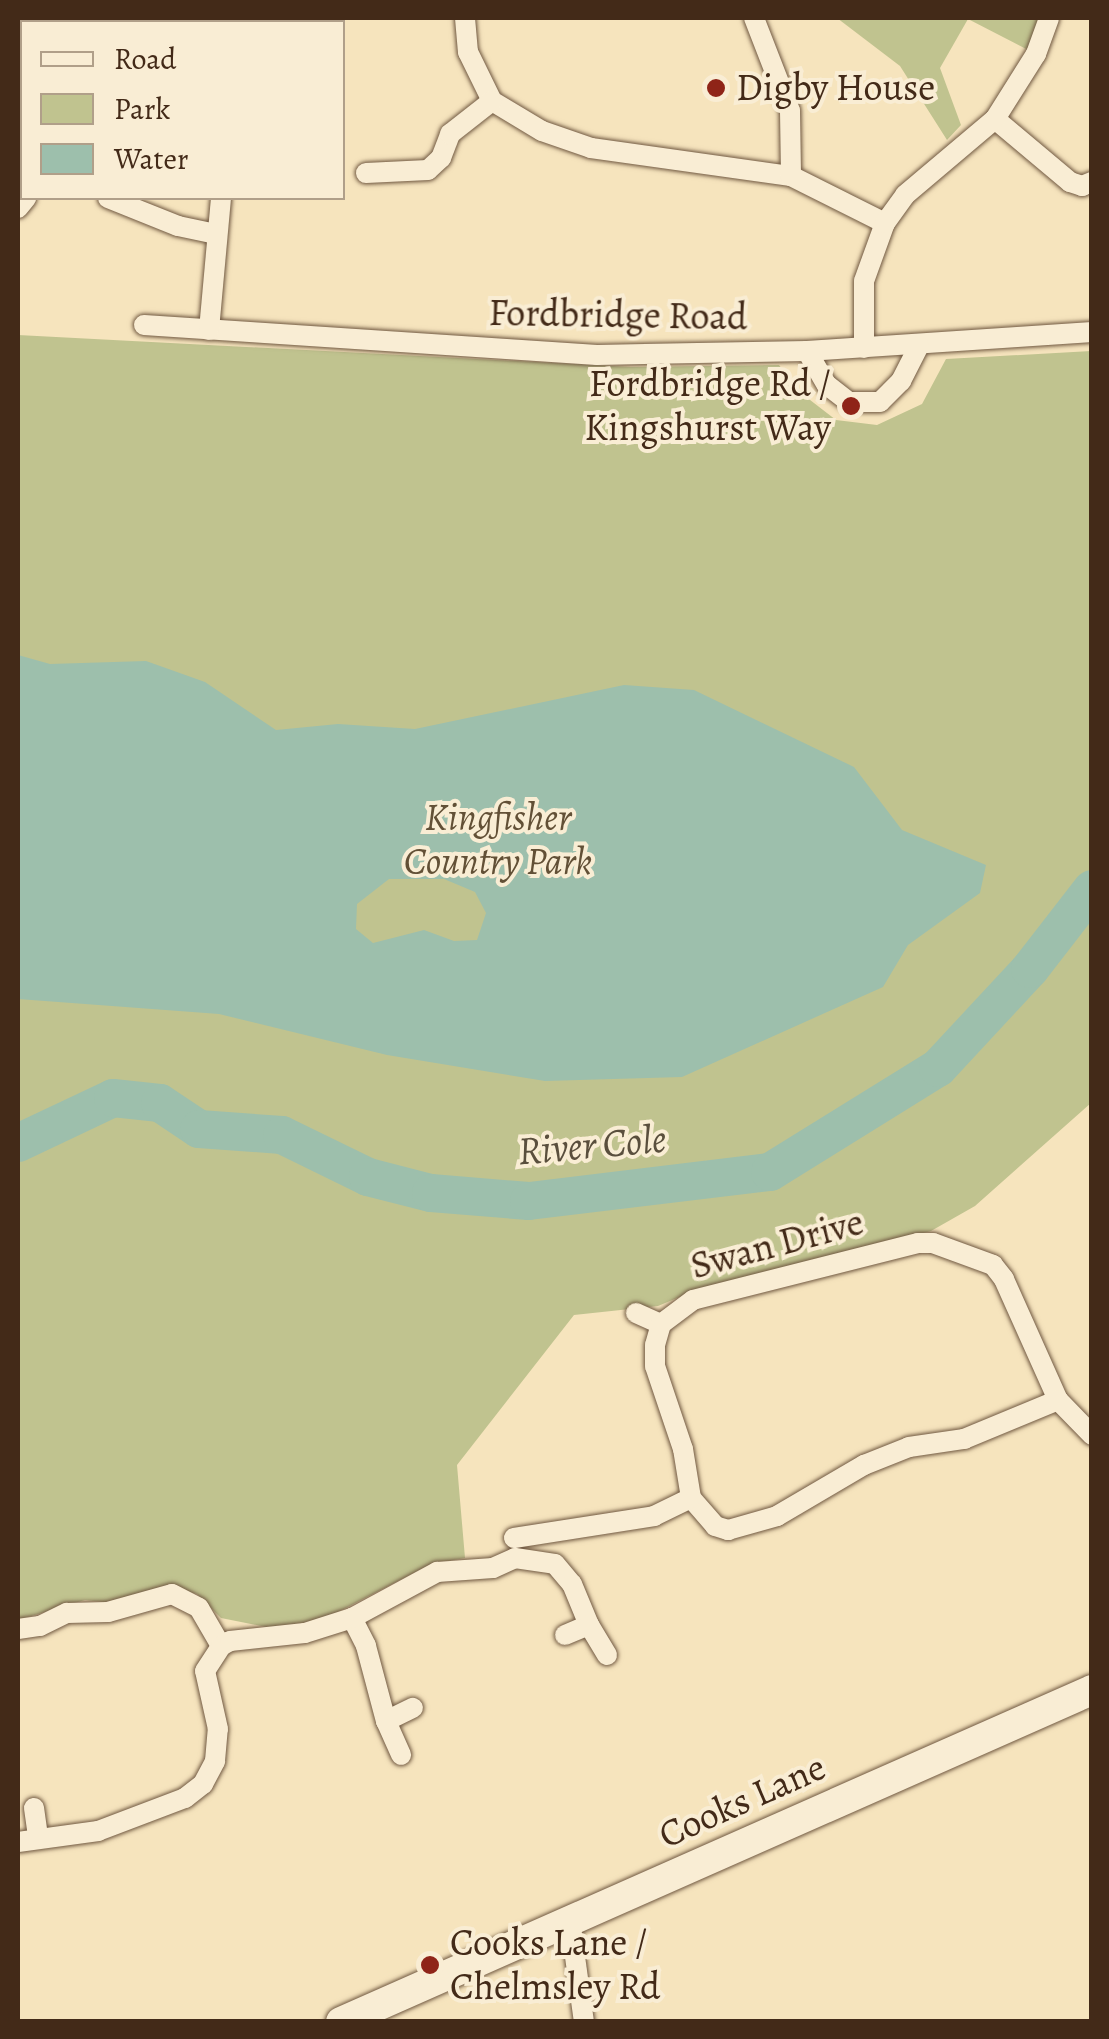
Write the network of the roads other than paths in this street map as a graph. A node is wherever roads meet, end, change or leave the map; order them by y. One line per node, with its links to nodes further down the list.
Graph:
1 (465, 18): 4 (street)
2 (754, 18): 7 (street)
3 (1049, 18): 5 (street)
4 (492, 100): 6 (street); 7 (street)
5 (995, 118): 8 (street); 11 (street)
6 (366, 173)
7 (791, 176): 11 (street)
8 (1092, 182)
9 (113, 200): 12 (street)
10 (221, 200): 12 (street)
11 (886, 222): 17 (street)
12 (217, 234): 14 (street)
13 (144, 325): 14 (street, Fordbridge Road)
14 (209, 330): 18 (street, Fordbridge Road)
15 (1092, 332): 16 (street, Fordbridge Road)
16 (919, 346): 17 (street, Fordbridge Road); 18 (street)
17 (864, 348): 18 (street, Fordbridge Road)
18 (807, 351)
19 (636, 1313): 20 (street)
20 (661, 1324): 21 (street, Swan Drive); 23 (street, Swan Drive)
21 (1058, 1400): 22 (street, Swan Drive); 23 (street)
22 (1092, 1435)
23 (691, 1498): 24 (street)
24 (514, 1538)
25 (352, 1618): 26 (street); 29 (street); 33 (street)
26 (588, 1626): 28 (street); 30 (street)
27 (18, 1629): 29 (street)
28 (564, 1635)
29 (221, 1646): 36 (street)
30 (608, 1655)
31 (1090, 1693): 37 (street, Cooks Lane)
32 (412, 1708): 33 (street)
33 (386, 1721): 34 (street)
34 (401, 1755)
35 (34, 1808): 36 (street)
36 (28, 1839)
37 (570, 1920): 38 (street, Cooks Lane); 41 (street)
38 (424, 1985): 39 (street, Cooks Lane); 40 (street, Cooks Lane)
39 (341, 2022)
40 (374, 2022)
41 (584, 2022)

